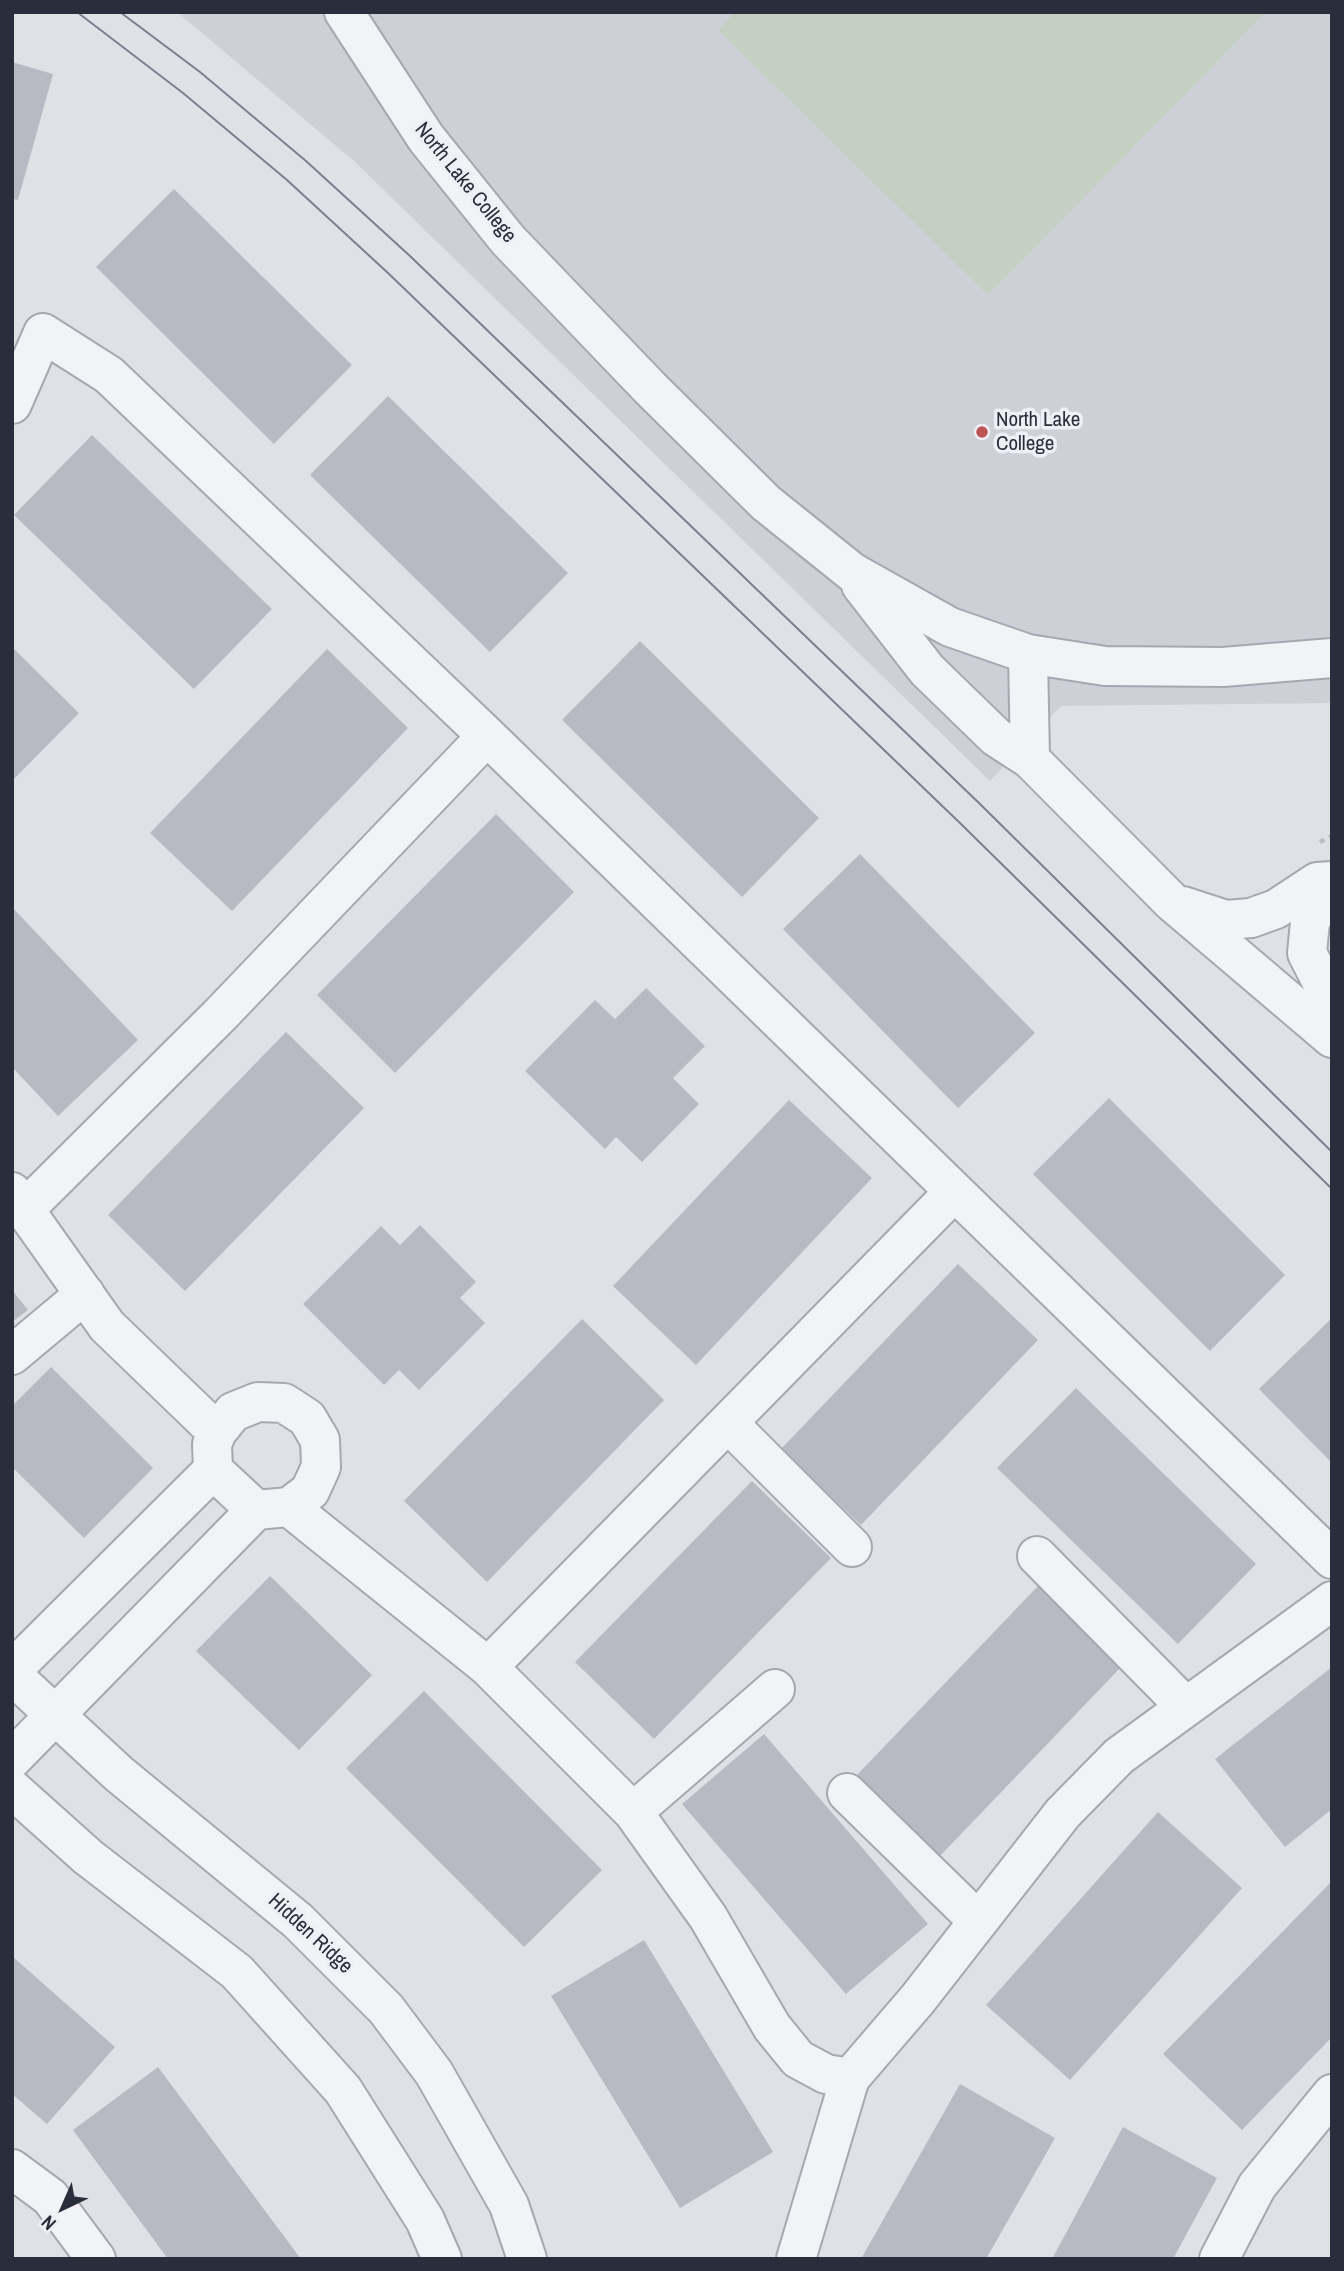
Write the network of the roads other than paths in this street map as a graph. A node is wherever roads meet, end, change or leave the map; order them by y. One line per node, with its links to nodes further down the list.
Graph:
1 (344, 12): 3 (street, North Lake College)
2 (12, 404): 6 (street)
3 (852, 572): 4 (street, North Lake College); 7 (street)
4 (1028, 654): 5 (street, North Lake College); 7 (street)
5 (1332, 658)
6 (487, 736): 13 (street); 14 (street)
7 (1030, 759): 10 (street)
8 (1332, 881): 10 (street)
9 (1332, 892): 11 (street)
10 (1172, 902): 12 (street)
11 (1332, 1002)
12 (1332, 1038)
13 (954, 1192): 17 (street); 23 (street)
14 (19, 1201): 15 (street)
15 (85, 1294): 16 (street); 18 (street)
16 (12, 1356)
17 (728, 1423): 21 (street); 25 (street)
18 (217, 1432): 19 (street); 20 (street)
19 (214, 1470): 20 (street); 26 (street)
20 (272, 1508): 25 (street); 29 (street)
21 (852, 1547)
22 (1037, 1556): 28 (street)
23 (1332, 1559)
24 (1332, 1601): 28 (street)
25 (488, 1667): 33 (street)
26 (12, 1673): 29 (street, Hidden Ridge)
27 (775, 1689): 33 (street)
28 (1186, 1707): 34 (street)
29 (53, 1715): 30 (street); 40 (street, Hidden Ridge)
30 (12, 1759)
31 (12, 1788): 39 (street)
32 (847, 1793): 34 (street)
33 (633, 1812): 35 (street)
34 (978, 1922): 35 (street)
35 (850, 2078): 41 (street)
36 (1332, 2094): 42 (street)
37 (12, 2168): 38 (street)
38 (93, 2258)
39 (442, 2259)
40 (527, 2259)
41 (796, 2259)
42 (1219, 2259)

